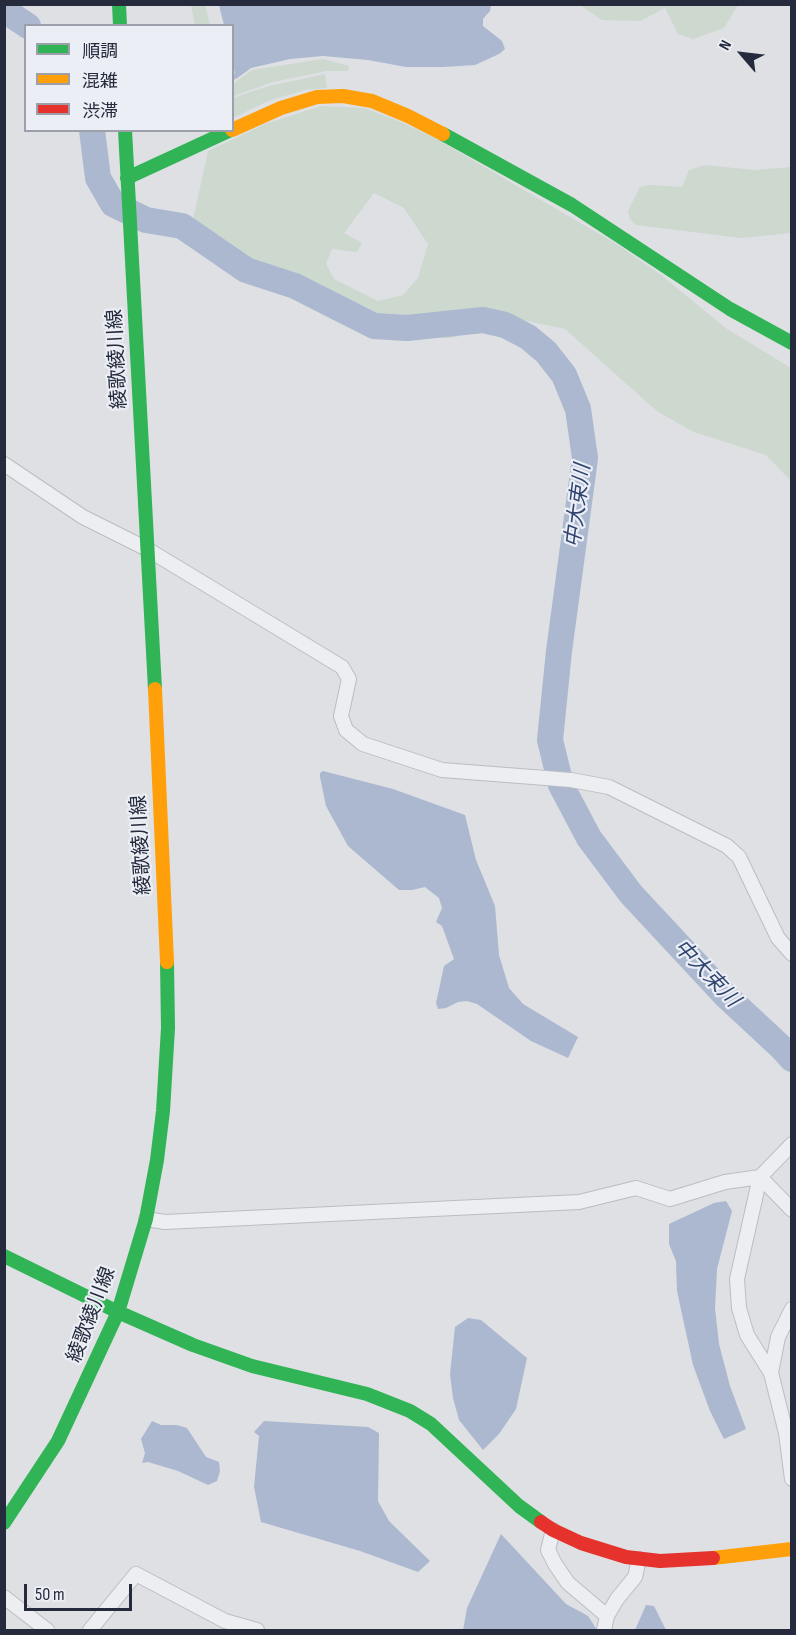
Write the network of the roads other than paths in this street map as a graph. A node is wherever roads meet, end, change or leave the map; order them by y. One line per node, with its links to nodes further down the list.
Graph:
1 (119, 4): 2 (street)
2 (120, 24)
3 (234, 129): 7 (street)
4 (124, 132): 6 (street, 綾歌綾川線)
5 (228, 132): 6 (street)
6 (127, 178): 9 (street, 綾歌綾川線)
7 (792, 343)
8 (4, 464): 9 (street)
9 (147, 549): 10 (street); 14 (street, 綾歌綾川線)
10 (792, 954)
11 (792, 1144): 12 (street)
12 (760, 1177): 13 (street); 14 (street); 18 (street)
13 (792, 1210)
14 (146, 1219): 17 (street, 綾歌綾川線)
15 (4, 1256): 17 (street)
16 (792, 1309): 18 (street)
17 (118, 1312): 20 (street, 綾歌綾川線); 21 (street)
18 (771, 1373): 19 (street)
19 (792, 1479)
20 (4, 1522)
21 (553, 1530): 23 (street); 25 (street)
22 (792, 1549): 23 (street)
23 (639, 1559): 25 (street)
24 (4, 1597): 26 (street)
25 (607, 1616): 29 (street)
26 (48, 1630)
27 (90, 1630): 28 (street)
28 (257, 1630)
29 (603, 1630)

